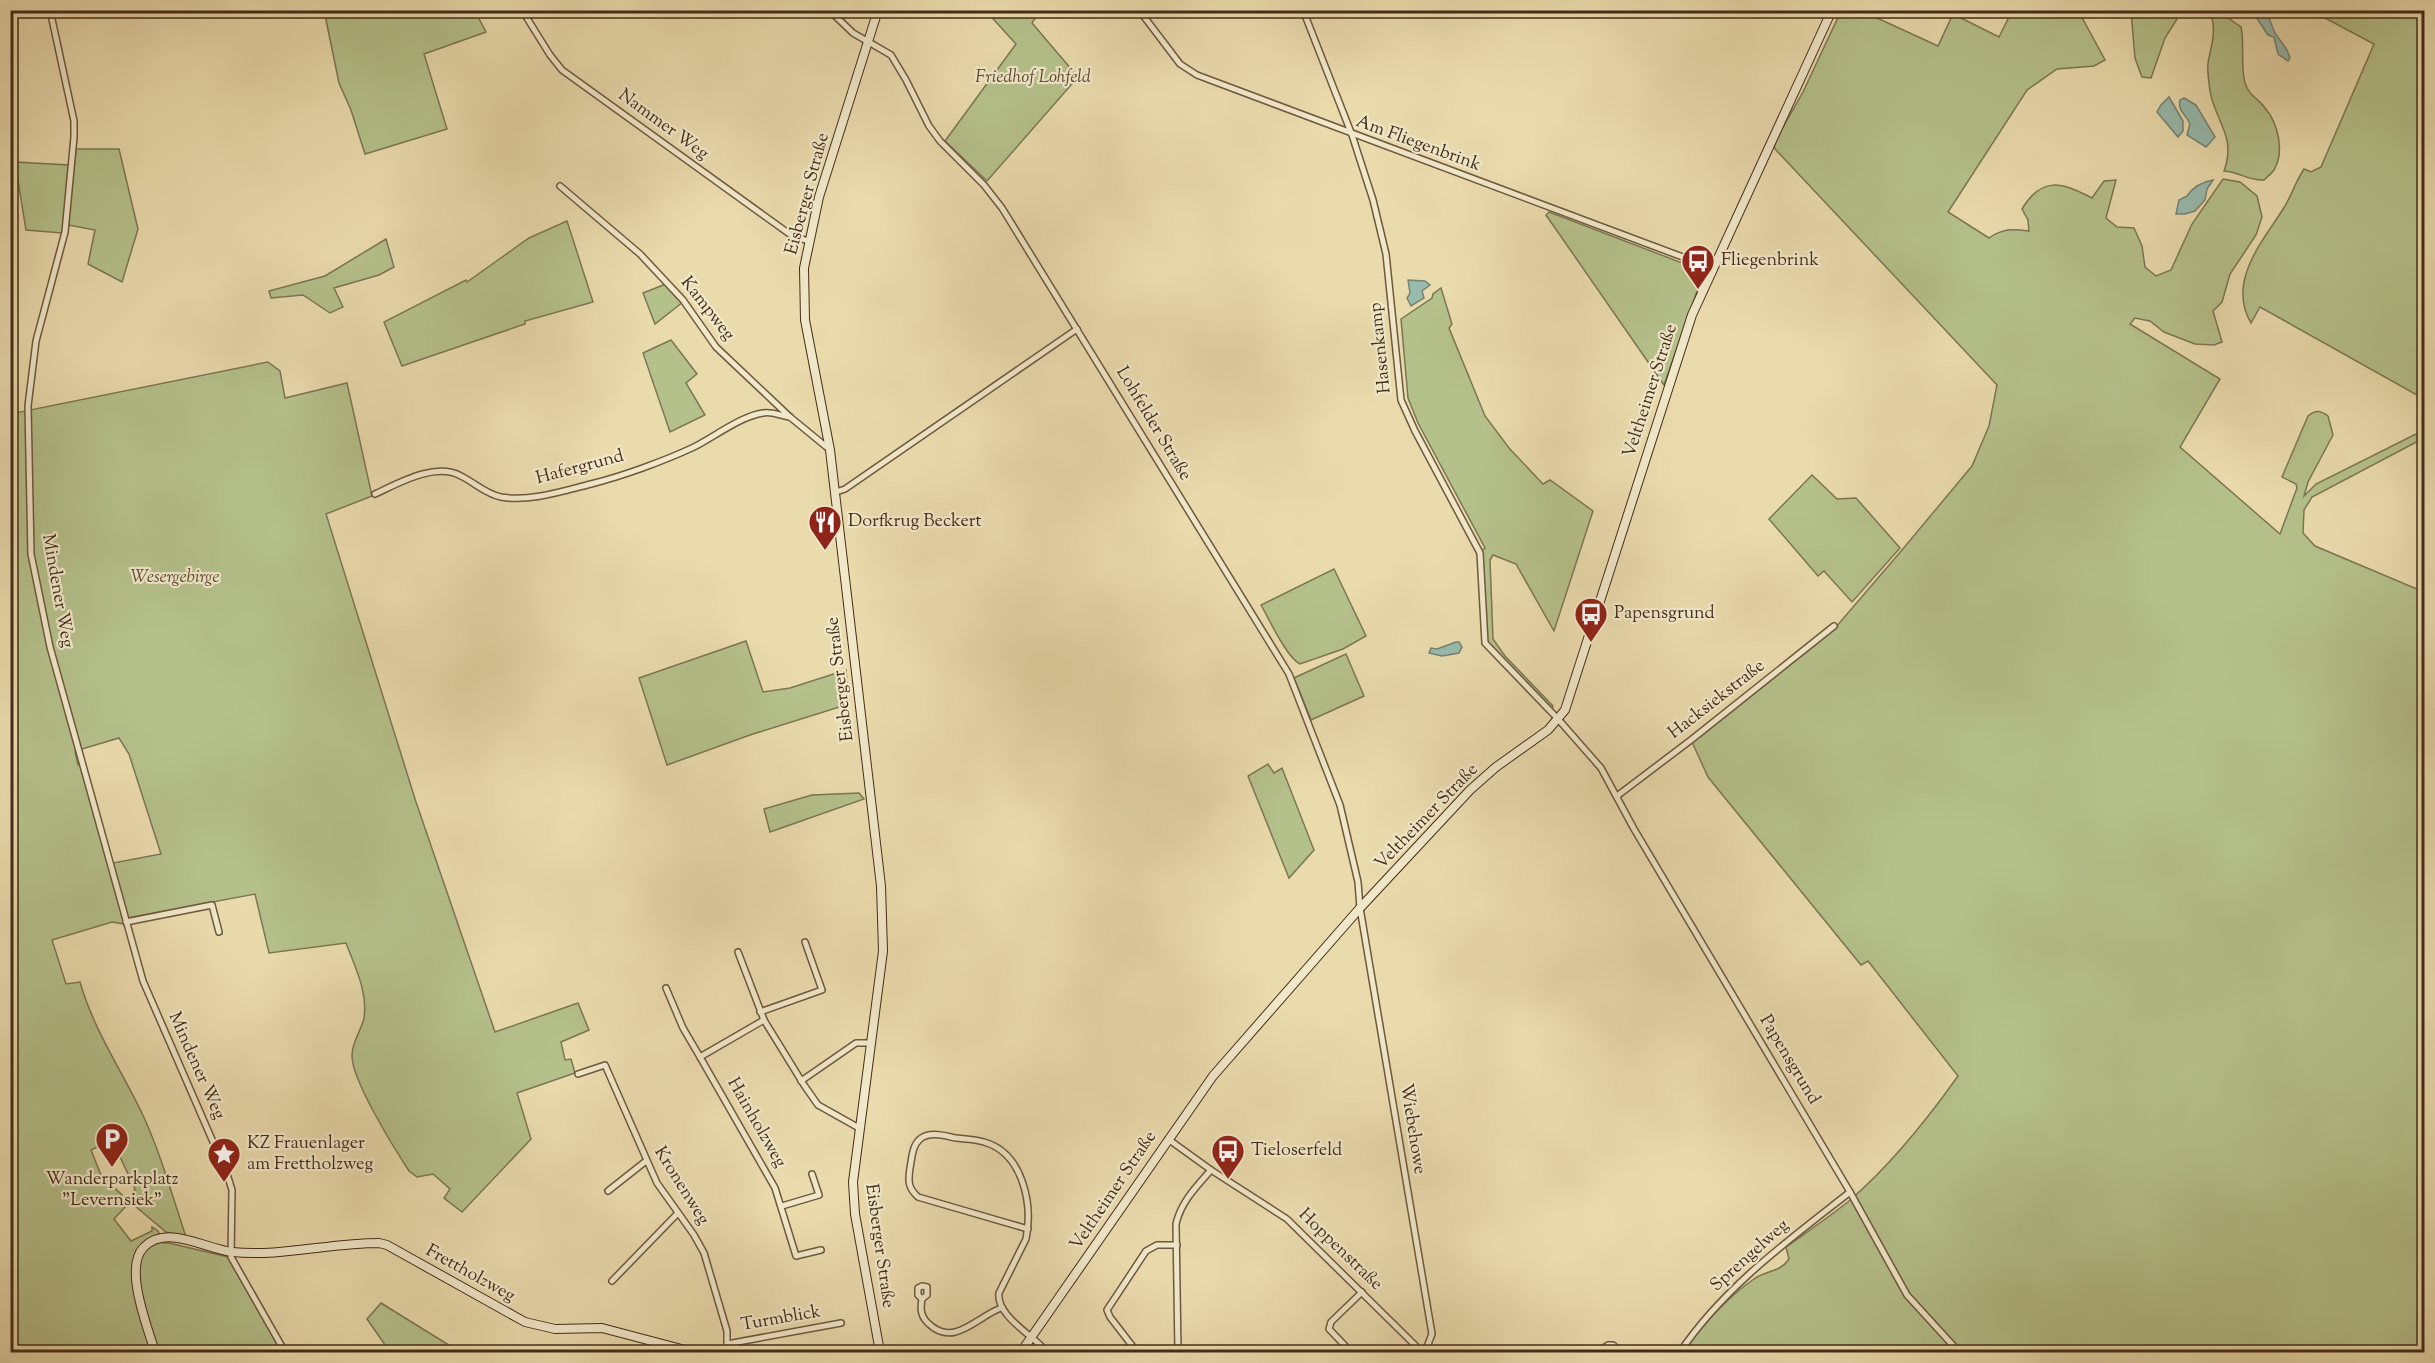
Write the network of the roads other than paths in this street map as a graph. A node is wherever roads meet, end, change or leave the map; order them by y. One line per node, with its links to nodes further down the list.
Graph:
1 (50, 10): 22 (street, Mindener Weg)
2 (522, 10): 11 (street, Nammer Weg)
3 (829, 10): 8 (street, Lohfelder Straße)
4 (878, 10): 8 (main road, Eisberger Straße)
5 (1139, 10): 9 (street, Am Fliegenbrink)
6 (1303, 10): 9 (street, Hasenkamp)
7 (1832, 10): 12 (main road, Veltheimer Straße)
8 (867, 42): 11 (main road, Eisberger Straße); 13 (street, Lohfelder Straße)
9 (1352, 135): 12 (street, Am Fliegenbrink); 19 (street, Hasenkamp)
10 (560, 186): 14 (street, Kampweg)
11 (808, 241): 15 (main road, Eisberger Straße)
12 (1712, 268): 19 (main road, Veltheimer Straße)
13 (1077, 329): 16 (street); 21 (street, Lohfelder Straße)
14 (790, 417): 15 (street, Kampweg); 17 (street, Hafergrund)
15 (830, 450): 16 (main road, Eisberger Straße)
16 (836, 492): 29 (main road, Eisberger Straße)
17 (375, 494)
18 (1834, 626): 20 (street, Hacksiekstraße)
19 (1558, 719): 20 (street, Papensgrund); 21 (main road, Veltheimer Straße)
20 (1617, 796): 39 (street, Papensgrund)
21 (1360, 908): 34 (main road, Veltheimer Straße); 63 (street, Wiebehowe)
22 (126, 922): 23 (street); 45 (street, Mindener Weg)
23 (219, 932)
24 (805, 942): 27 (street)
25 (738, 952): 27 (street)
26 (666, 988): 30 (street, Hainholzweg)
27 (760, 1012): 28 (street)
28 (764, 1020): 30 (street); 32 (street)
29 (872, 1043): 32 (street); 33 (main road, Eisberger Straße)
30 (700, 1056): 40 (street, Hainholzweg)
31 (578, 1074): 35 (street, Kronenweg)
32 (801, 1081): 33 (street)
33 (859, 1128): 57 (main road, Eisberger Straße)
34 (1168, 1139): 36 (street, Hoppenstraße); 51 (main road, Veltheimer Straße)
35 (646, 1161): 38 (street); 41 (street, Kronenweg)
36 (1211, 1170): 43 (street); 47 (street, Hoppenstraße)
37 (812, 1174): 40 (street, Hainholzweg)
38 (608, 1191)
39 (1850, 1192): 66 (street, Sprengelweg); 67 (street, Papensgrund)
40 (782, 1206): 44 (street, Hainholzweg)
41 (678, 1213): 46 (street); 52 (street, Kronenweg)
42 (1028, 1229): 42 (street); 49 (street)
43 (1177, 1245): 60 (street); 61 (street)
44 (821, 1250)
45 (231, 1252): 53 (main road, Frettholzweg); 54 (street, Mindener Weg); 55 (main road, Frettholzweg)
46 (612, 1281)
47 (1362, 1292): 62 (street); 63 (street, Hoppenstraße)
48 (921, 1299): 49 (street)
49 (1000, 1308): 51 (street)
50 (841, 1323): 52 (street, Turmblick)
51 (1032, 1336): 58 (main road, Veltheimer Straße); 59 (street)
52 (727, 1344): 56 (street, Kronenweg)
53 (155, 1353)
54 (285, 1353)
55 (693, 1353)
56 (724, 1353)
57 (879, 1353)
58 (1021, 1353)
59 (1047, 1353)
60 (1137, 1353)
61 (1178, 1353)
62 (1352, 1353)
63 (1423, 1353)
64 (1597, 1353): 65 (street)
65 (1621, 1353)
66 (1680, 1353)
67 (1959, 1353)

